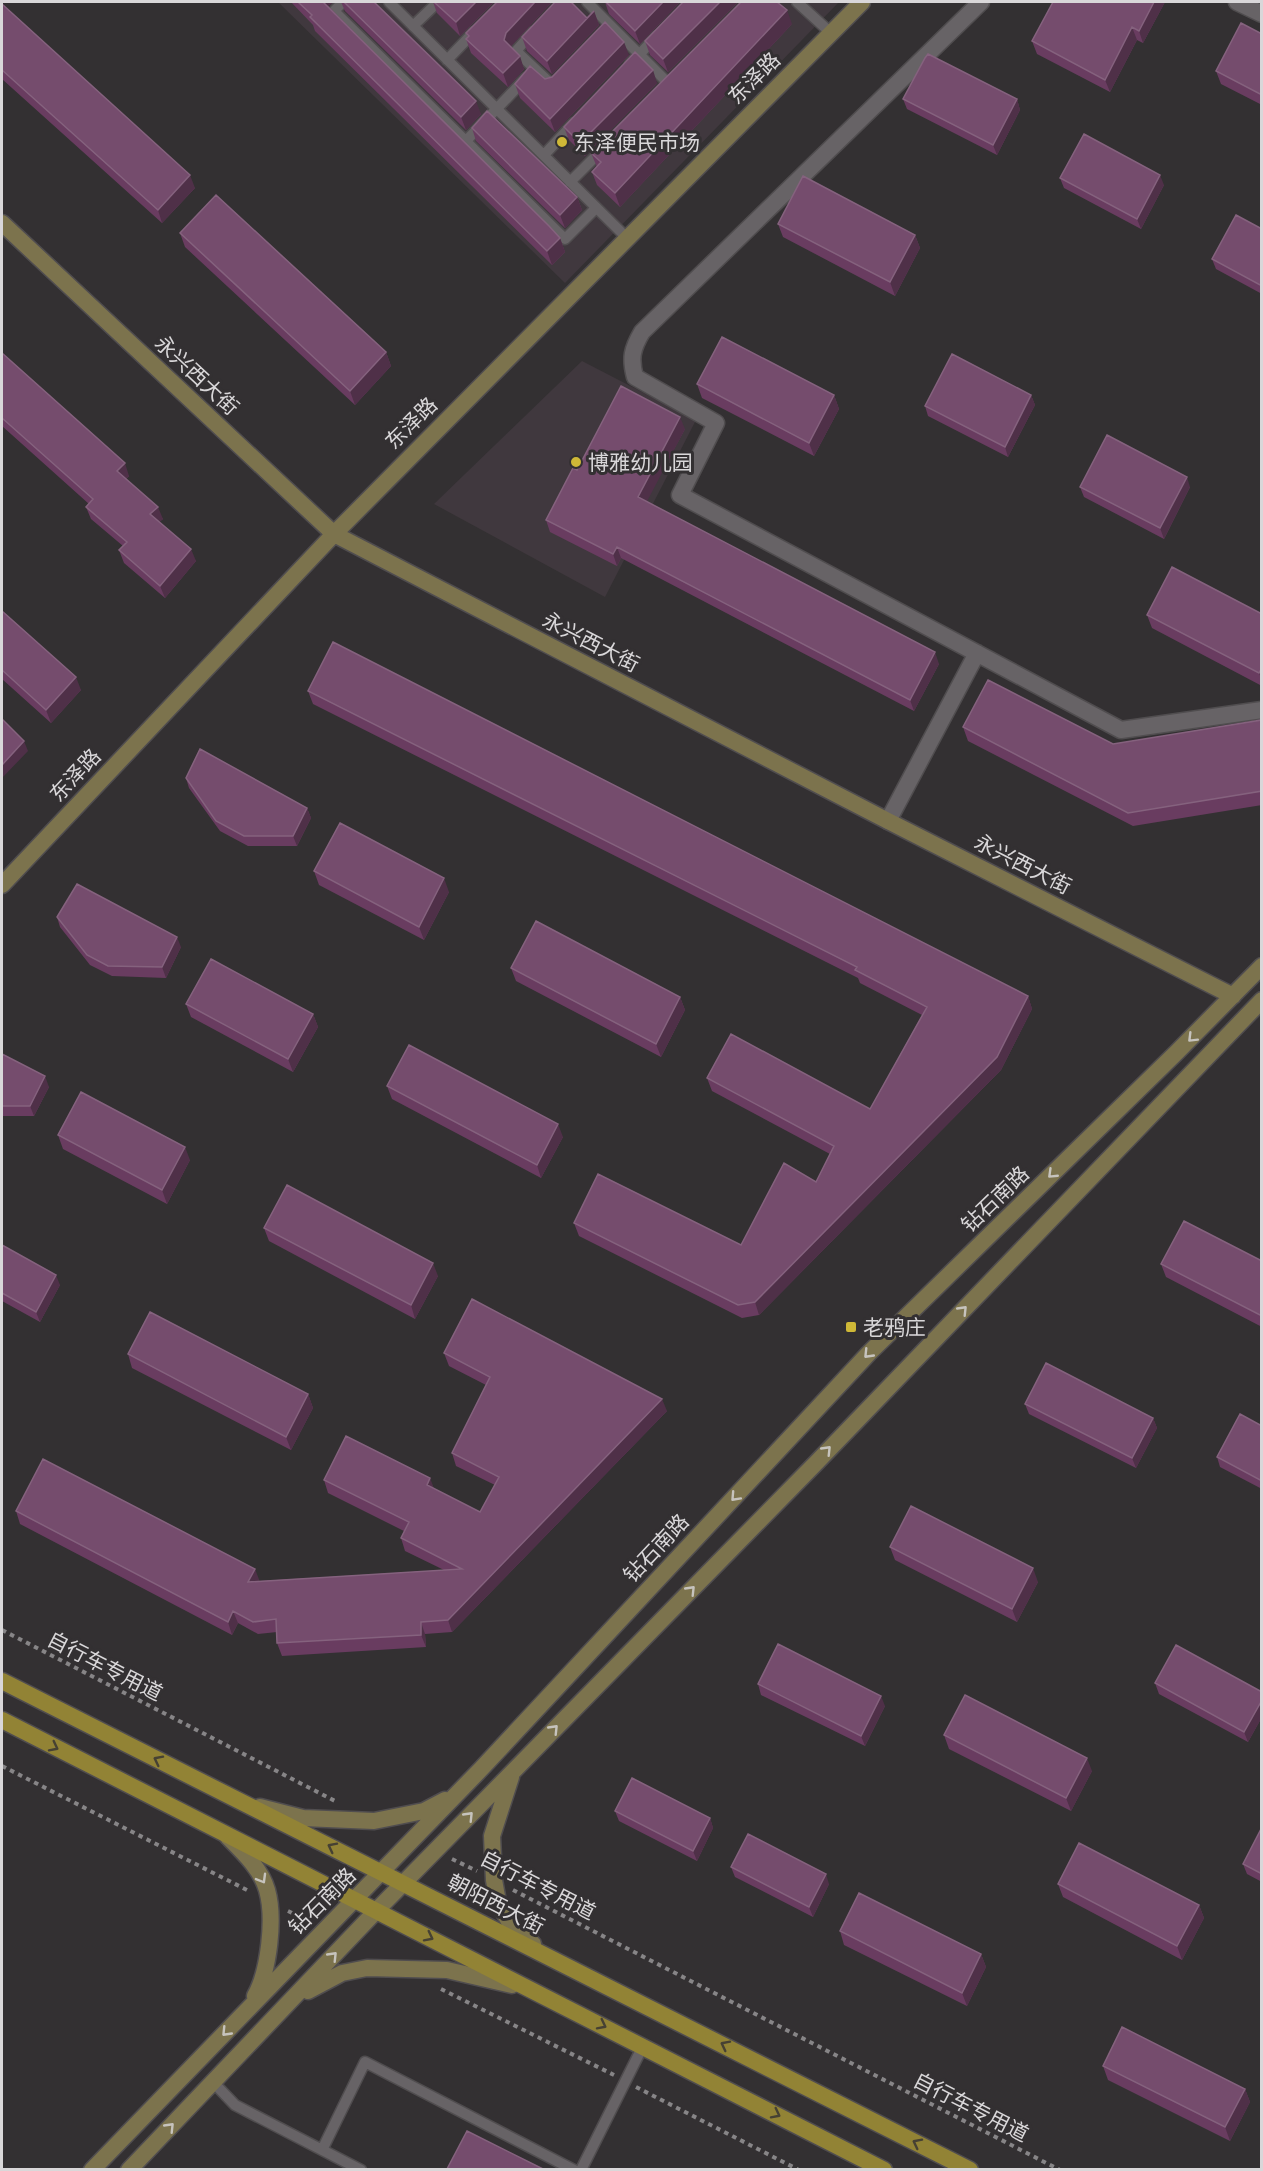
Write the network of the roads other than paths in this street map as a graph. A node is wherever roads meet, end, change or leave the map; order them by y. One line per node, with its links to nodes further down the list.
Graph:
1 (343, 2): 23 (lane)
2 (389, 2): 10 (lane)
3 (438, 2): 10 (lane)
4 (797, 2): 14 (lane)
5 (862, 2): 14 (main road, 东泽路)
6 (981, 2): 31 (street)
7 (1237, 2): 9 (street)
8 (594, 4): 15 (lane)
9 (1262, 14)
10 (413, 26): 16 (lane)
11 (480, 26): 16 (lane)
12 (539, 26): 17 (lane)
13 (661, 31): 15 (lane)
14 (831, 33): 29 (main road, 东泽路)
15 (640, 54): 19 (lane); 20 (lane)
16 (447, 60): 21 (lane)
17 (535, 69): 18 (lane); 21 (lane)
18 (566, 70)
19 (624, 71)
20 (668, 83)
21 (497, 109): 23 (lane); 25 (lane)
22 (584, 113): 25 (lane)
23 (466, 141): 27 (lane)
24 (611, 141): 26 (lane)
25 (544, 156): 26 (lane)
26 (570, 182): 27 (lane)
27 (596, 208): 29 (lane)
28 (2, 223): 30 (main road, 永兴西大街)
29 (627, 238): 30 (main road, 东泽路)
30 (333, 534): 33 (main road, 永兴西大街); 34 (main road, 东泽路)
31 (977, 653): 32 (street); 33 (street)
32 (1262, 710)
33 (888, 821): 36 (main road, 永兴西大街)
34 (2, 885)
35 (1262, 966): 36 (main road, 钻石南路)
36 (1233, 996): 41 (main road, 钻石南路, one-way to 41)
37 (1262, 1000): 40 (main road, one-way to 37)
38 (2, 1681): 42 (main road, 朝阳西大街, one-way to 38)
39 (2, 1720): 43 (main road, one-way to 43)
40 (513, 1771): 45 (main road, one-way to 40); 48 (main road)
41 (459, 1792): 42 (main road); 44 (main road, 钻石南路)
42 (247, 1804): 44 (main road, 朝阳西大街, one-way to 42)
43 (225, 1834): 46 (main road); 51 (main road, one-way to 51)
44 (382, 1872): 45 (main road, 朝阳西大街); 46 (main road, 钻石南路)
45 (404, 1883): 47 (main road); 48 (main road, 朝阳西大街)
46 (354, 1899): 47 (main road); 51 (main road, 钻石南路)
47 (376, 1911): 49 (main road, one-way to 49); 50 (main road, one-way to 47)
48 (548, 1956): 61 (main road, 朝阳西大街, one-way to 48)
49 (534, 1990): 50 (main road); 52 (main road, one-way to 52)
50 (289, 2002): 53 (main road)
51 (246, 2010): 55 (main road, 钻石南路, one-way to 55)
52 (643, 2046): 59 (lane); 60 (main road, one-way to 60)
53 (213, 2082): 54 (lane); 56 (main road, one-way to 53)
54 (322, 2150): 57 (lane); 58 (lane)
55 (92, 2169)
56 (129, 2169)
57 (361, 2169)
58 (574, 2169)
59 (581, 2169)
60 (884, 2169)
61 (970, 2169)

